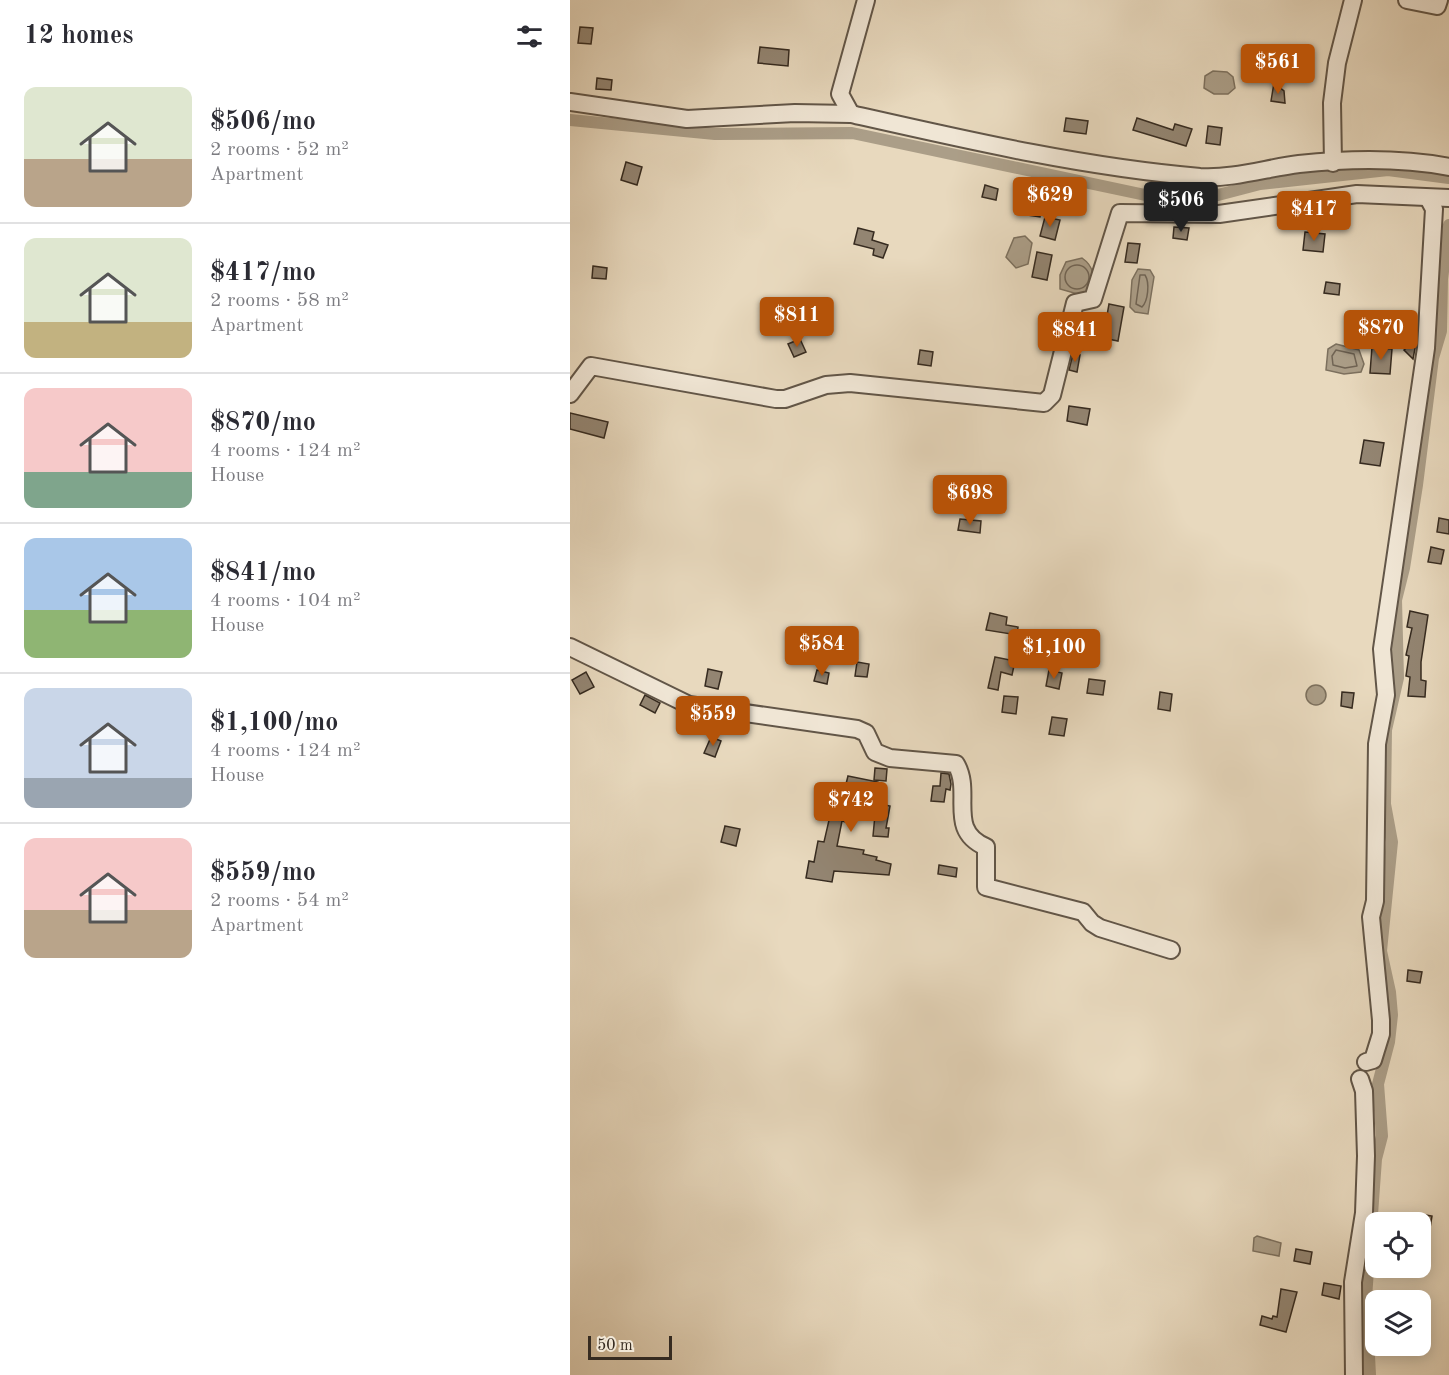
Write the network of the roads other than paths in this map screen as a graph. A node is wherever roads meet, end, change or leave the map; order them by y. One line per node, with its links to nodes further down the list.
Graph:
1 (866, 0): 6 (street)
2 (1353, 0): 7 (street)
3 (1407, 0): 4 (street)
4 (1439, 0)
5 (570, 102): 6 (street)
6 (851, 114): 7 (street)
7 (1333, 163): 8 (street)
8 (1449, 167)
9 (1428, 198): 10 (street); 11 (street); 14 (street)
10 (1449, 198)
11 (570, 394)
12 (570, 647): 13 (street)
13 (1171, 950)
14 (1366, 1062)
15 (1360, 1079): 16 (street)
16 (1354, 1375)

